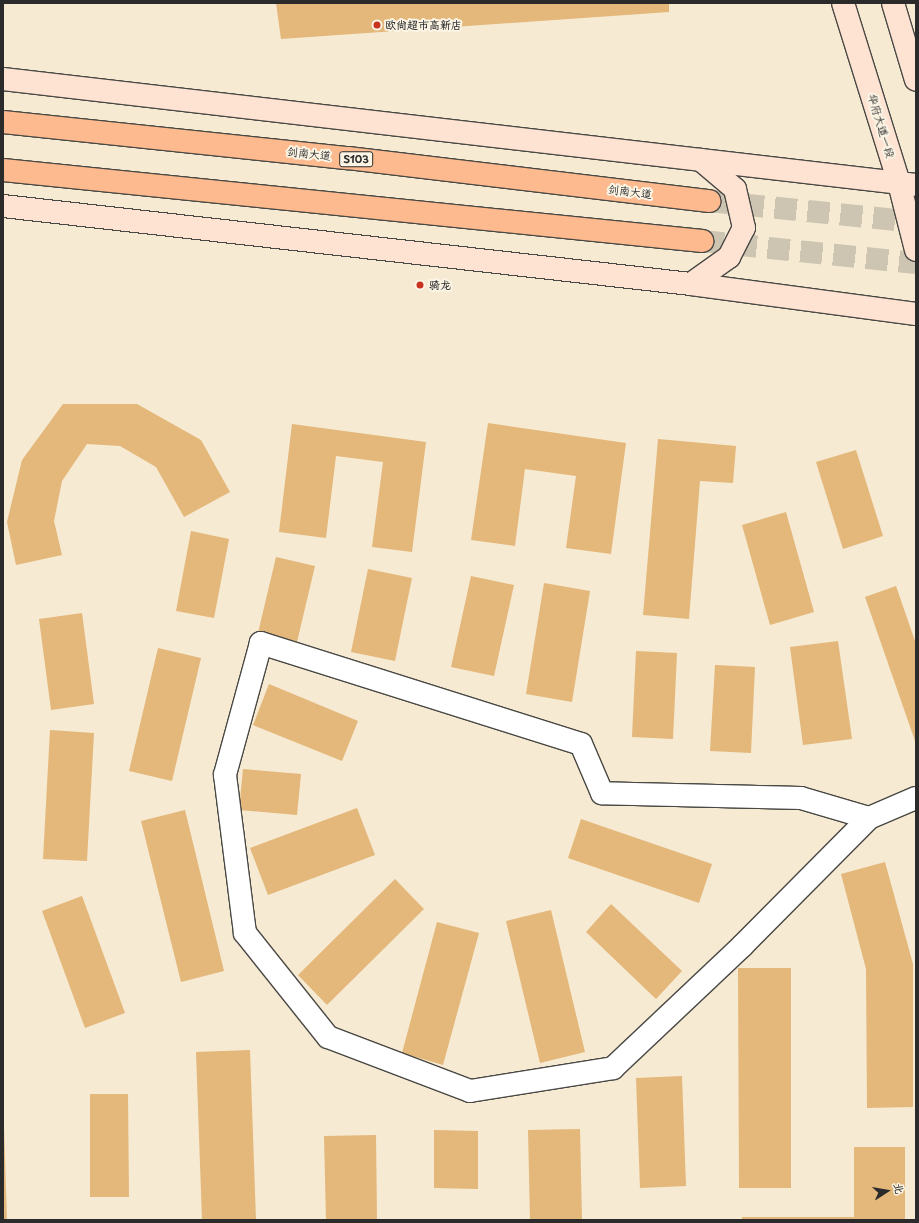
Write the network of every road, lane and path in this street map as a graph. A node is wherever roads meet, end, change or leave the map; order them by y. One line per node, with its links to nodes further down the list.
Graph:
1 (843, 3): 10 (main road, 华府大道一段)
2 (893, 3): 4 (main road)
3 (3, 79): 6 (main road)
4 (916, 80)
5 (7, 122): 11 (highway, 剑南大道 / S103)
6 (701, 160): 10 (main road); 15 (main road)
7 (3, 170): 8 (highway)
8 (45, 174): 9 (highway); 13 (highway)
9 (3, 178)
10 (907, 184): 14 (main road, 华府大道一段)
11 (709, 201)
12 (3, 206): 15 (main road)
13 (702, 241)
14 (916, 250)
15 (692, 284): 16 (main road)
16 (916, 314)
17 (916, 798): 18 (street)
18 (869, 818): 18 (street)

